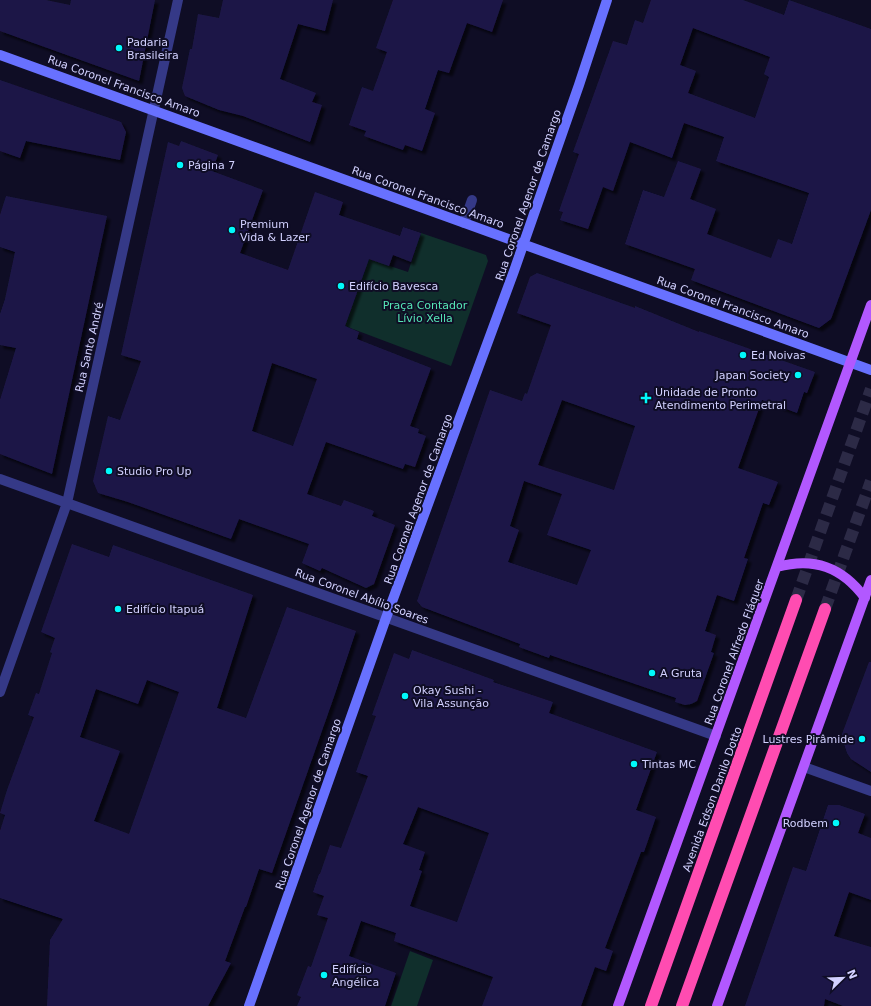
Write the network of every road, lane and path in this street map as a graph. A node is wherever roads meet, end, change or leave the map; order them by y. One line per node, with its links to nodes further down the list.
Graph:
1 (178, 0): 4 (street, Rua Santo André)
2 (607, 0): 7 (street, Rua Coronel Agenor de Camargo)
3 (0, 55): 4 (street, Rua Coronel Francisco Amaro)
4 (154, 110): 6 (street, Rua Coronel Francisco Amaro); 12 (street, Rua Santo André)
5 (472, 200): 6 (street)
6 (464, 223): 7 (street, Rua Coronel Francisco Amaro)
7 (523, 244): 9 (street, Rua Coronel Francisco Amaro); 18 (street, Rua Coronel Agenor de Camargo)
8 (871, 305): 9 (main road, Rua Coronel Alfredo Fláquer)
9 (851, 362): 10 (street, Rua Coronel Francisco Amaro); 13 (main road, Rua Coronel Alfredo Fláquer)
10 (871, 370)
11 (0, 479): 12 (street, Rua Coronel Abílio Soares)
12 (67, 503): 18 (street, Rua Coronel Abílio Soares); 19 (street, Rua Santo André)
13 (777, 567): 15 (main road); 20 (main road, Rua Coronel Alfredo Fláquer)
14 (871, 580): 15 (main road)
15 (865, 598): 21 (main road)
16 (796, 600): 25 (highway, Avenida Edson Danilo Dotto)
17 (825, 609): 26 (highway)
18 (386, 618): 20 (street, Rua Coronel Abílio Soares); 23 (street, Rua Coronel Agenor de Camargo)
19 (0, 692)
20 (716, 736): 24 (main road, Rua Coronel Alfredo Fláquer)
21 (804, 767): 22 (street); 27 (main road)
22 (871, 791)
23 (249, 1006)
24 (618, 1006)
25 (651, 1006)
26 (682, 1006)
27 (717, 1006)

